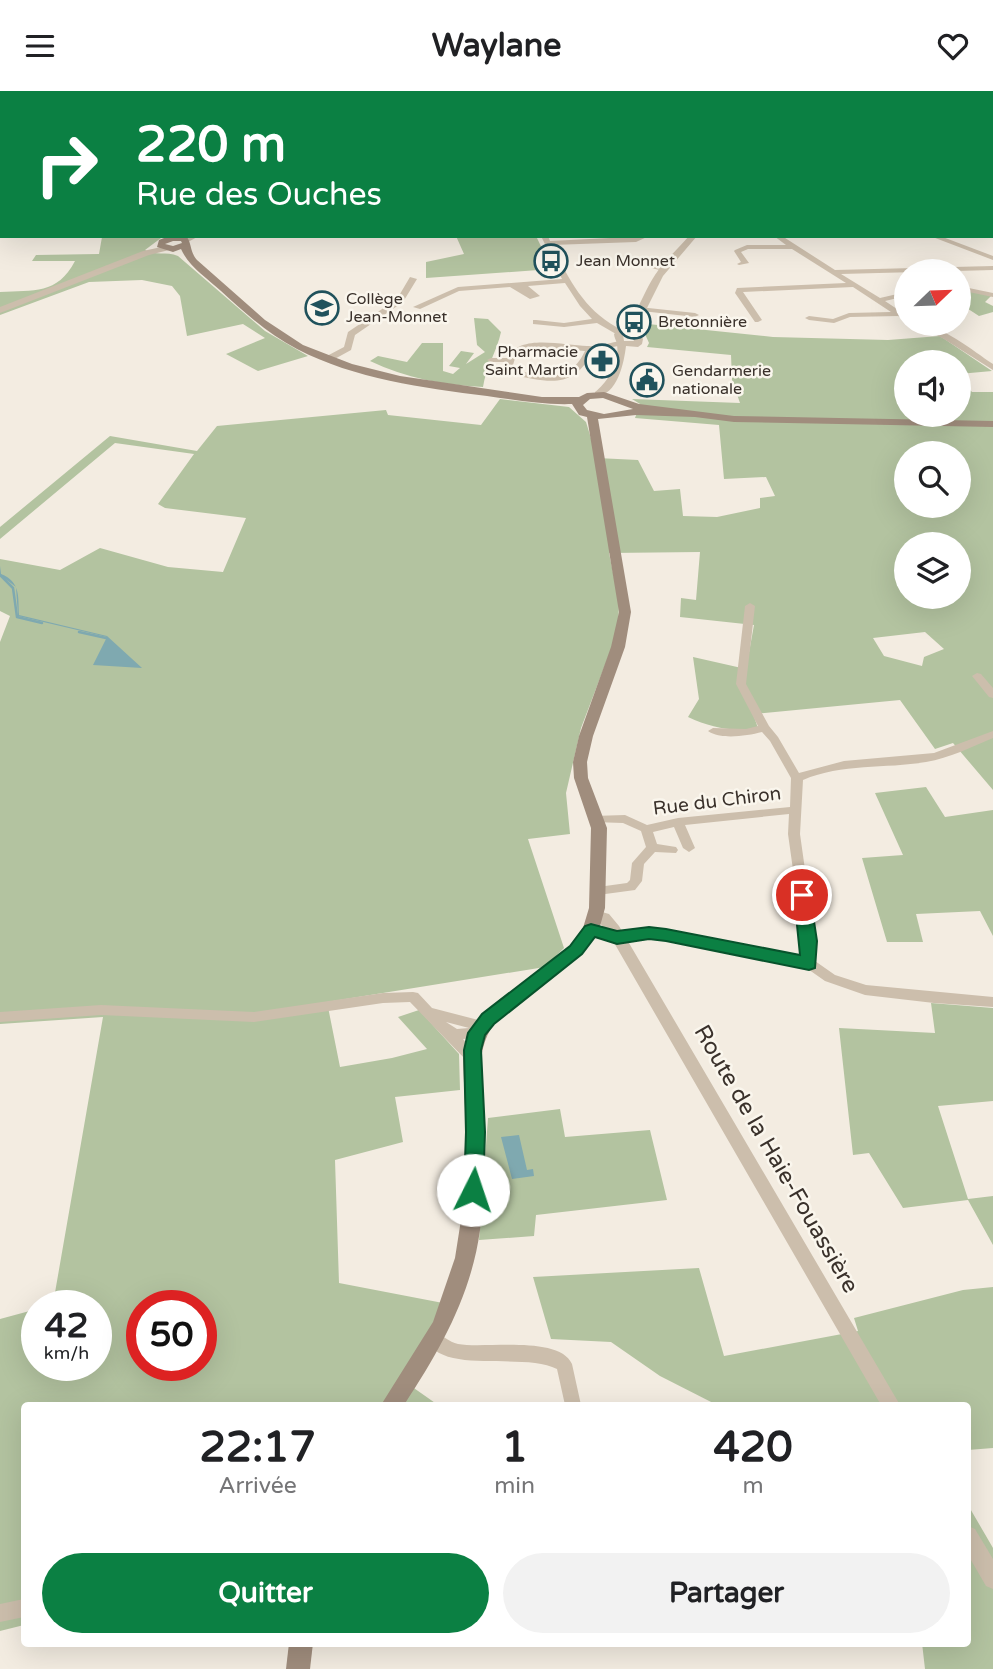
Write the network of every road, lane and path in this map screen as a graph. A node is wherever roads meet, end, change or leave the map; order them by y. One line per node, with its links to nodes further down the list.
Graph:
1 (641, 238): 5 (street)
2 (691, 238): 13 (street)
3 (780, 238): 7 (street)
4 (938, 238): 8 (street)
5 (546, 240): 17 (street)
6 (175, 241): 29 (street); 41 (main road)
7 (792, 247): 10 (street); 15 (street)
8 (993, 258)
9 (640, 264): 13 (street)
10 (741, 264)
11 (971, 268): 12 (street)
12 (993, 268)
13 (664, 269): 30 (street)
14 (894, 270): 15 (street)
15 (831, 272): 20 (street)
16 (413, 279): 41 (street)
17 (565, 281): 18 (street); 34 (street)
18 (521, 284): 19 (street); 23 (street)
19 (511, 285): 23 (street); 28 (street)
20 (854, 285): 25 (street); 35 (street)
21 (971, 290): 22 (street)
22 (993, 295)
23 (532, 297): 27 (street)
24 (894, 297): 25 (street)
25 (878, 302): 31 (street)
26 (688, 303): 30 (street)
27 (517, 304)
28 (417, 307)
29 (0, 310)
30 (641, 312): 37 (street)
31 (894, 312)
32 (894, 314): 33 (street)
33 (809, 318)
34 (599, 320): 36 (street); 37 (street)
35 (758, 320)
36 (536, 321)
37 (627, 332): 39 (street); 39 (street)
38 (945, 336): 44 (street)
39 (624, 347): 40 (street); 45 (street)
40 (590, 349): 43 (street); 43 (street)
41 (328, 359): 47 (main road)
42 (491, 360): 43 (street)
43 (510, 360)
44 (993, 368)
45 (611, 381): 46 (street); 48 (street)
46 (598, 394): 47 (main road); 48 (main road)
47 (579, 404): 49 (main road)
48 (621, 404): 50 (main road); 51 (main road)
49 (592, 417): 50 (main road); 52 (main road)
50 (609, 417): 52 (main road)
51 (993, 424)
52 (601, 455): 61 (main road)
53 (750, 606): 56 (street)
54 (977, 676): 55 (street)
55 (993, 695)
56 (764, 728): 57 (street); 59 (street)
57 (713, 731)
58 (993, 734): 59 (street)
59 (797, 778): 60 (street)
60 (794, 810): 62 (street, Rue du Chiron); 70 (street)
61 (597, 818): 63 (street, Rue du Chiron); 67 (main road)
62 (678, 822): 63 (street, Rue du Chiron); 65 (street)
63 (646, 829): 64 (street, Rue du Chiron)
64 (652, 848): 66 (street); 67 (street, Rue du Chiron)
65 (689, 848)
66 (672, 850)
67 (598, 891): 68 (main road)
68 (593, 922): 69 (street); 75 (main road)
69 (617, 937): 70 (street); 80 (street, Route de la Haie-Fouassière)
70 (809, 963): 71 (street)
71 (993, 1002)
72 (431, 1013): 73 (street); 74 (street); 75 (street)
73 (0, 1017)
74 (445, 1030): 75 (street); 76 (street)
75 (479, 1030): 76 (main road)
76 (472, 1057): 77 (main road)
77 (434, 1339): 78 (main road); 79 (street)
78 (394, 1402)
79 (572, 1402)
80 (889, 1402)
81 (971, 1541): 82 (street)
82 (993, 1579)
83 (21, 1609): 84 (street)
84 (0, 1613)
85 (301, 1647): 86 (main road)
86 (298, 1669)

